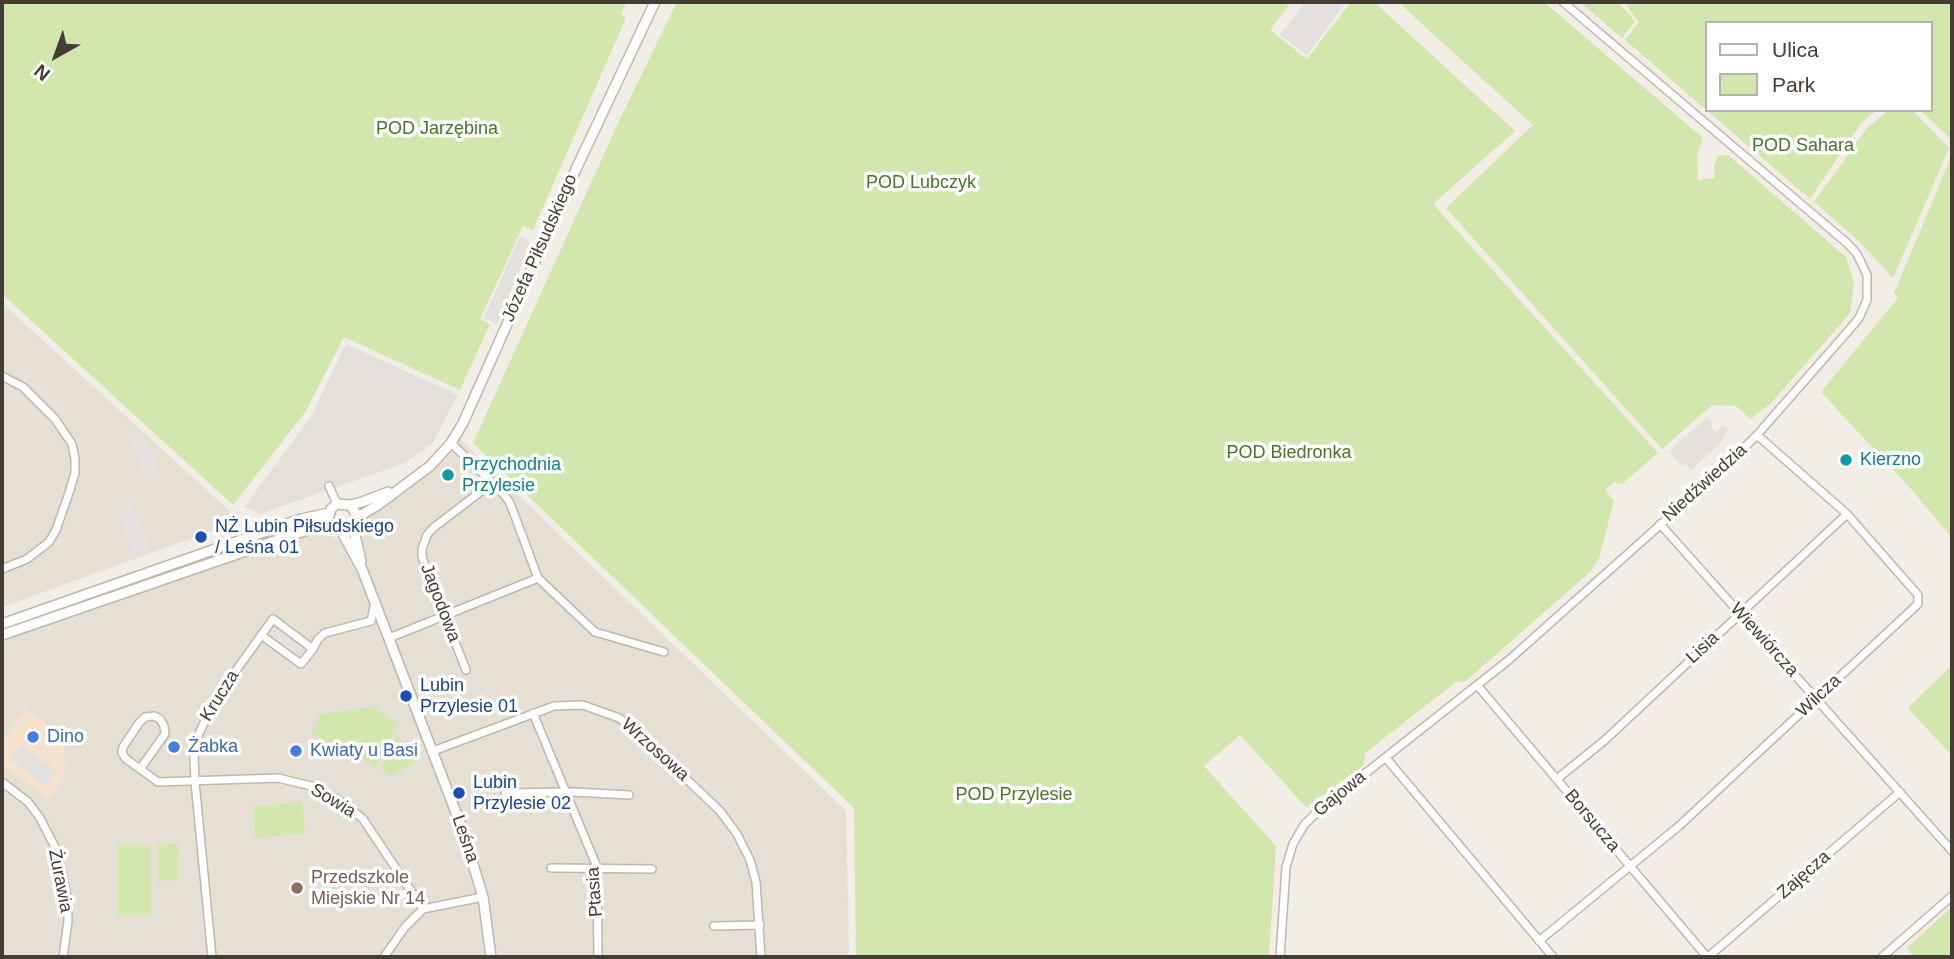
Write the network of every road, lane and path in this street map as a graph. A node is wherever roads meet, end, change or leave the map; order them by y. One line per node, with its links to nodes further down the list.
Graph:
1 (655, 2): 5 (street, Józefa Piłsudskiego)
2 (1563, 2): 4 (street, Niedźwiedzia)
3 (2, 376): 17 (street)
4 (1757, 435): 12 (street, Wilcza); 15 (street, Niedźwiedzia)
5 (451, 443): 6 (street, Józefa Piłsudskiego); 7 (street)
6 (408, 482): 10 (street, Józefa Piłsudskiego); 13 (street, Józefa Piłsudskiego)
7 (492, 483): 19 (street); 22 (street, Jagodowa)
8 (329, 486): 9 (street)
9 (337, 504): 10 (street); 11 (street)
10 (350, 505): 13 (street)
11 (329, 513): 14 (street); 23 (street)
12 (1847, 514): 21 (street, Lisia); 31 (street, Wilcza)
13 (355, 522): 16 (street); 18 (street, Leśna)
14 (331, 524): 16 (street); 24 (street)
15 (1660, 524): 21 (street, Wiewiórcza); 30 (street, Niedźwiedzia)
16 (341, 530): 18 (street, Leśna)
17 (2, 569)
18 (362, 569): 20 (street, Leśna)
19 (538, 578): 22 (street); 28 (street)
20 (376, 603): 26 (street, Leśna); 27 (street)
21 (1740, 613): 31 (street, Wiewiórcza); 36 (street, Lisia)
22 (444, 616): 26 (street); 29 (street, Jagodowa)
23 (2, 624)
24 (2, 635)
25 (261, 635): 27 (street, Krucza); 27 (street); 38 (street, Krucza)
26 (389, 638): 33 (street, Leśna)
27 (313, 649)
28 (664, 652)
29 (466, 670)
30 (1477, 685): 34 (street, Niedźwiedzia); 36 (street, Borsucza)
31 (1816, 698): 40 (street, Wiewiórcza); 44 (street, Wilcza)
32 (533, 713): 33 (street, Wrzosowa); 39 (street, Ptasia); 52 (street, Wrzosowa)
33 (433, 751): 49 (street, Leśna)
34 (1386, 758): 53 (street); 60 (street, Gajowa)
35 (140, 769): 35 (street); 38 (street)
36 (1557, 779): 44 (street, Borsucza)
37 (2, 782): 54 (street, Żurawia)
38 (195, 782): 50 (street, Sowia); 55 (street, Krucza)
39 (568, 792): 41 (street); 42 (street); 45 (street, Ptasia)
40 (1900, 792): 43 (street, Wiewiórcza); 62 (street, Zajęcza)
41 (505, 793)
42 (629, 795)
43 (1952, 850)
44 (1630, 866): 53 (street, Wilcza); 62 (street, Borsucza)
45 (597, 867): 46 (street); 47 (street); 58 (street, Ptasia)
46 (551, 868)
47 (652, 869)
48 (1952, 896): 63 (street)
49 (483, 897): 50 (street); 57 (street, Leśna)
50 (423, 909): 56 (street)
51 (714, 926): 52 (street)
52 (760, 926): 59 (street, Wrzosowa)
53 (1539, 941): 61 (street)
54 (63, 957)
55 (212, 957)
56 (384, 957)
57 (491, 957)
58 (598, 957)
59 (761, 957)
60 (1280, 957)
61 (1553, 957)
62 (1707, 957)
63 (1882, 957)

